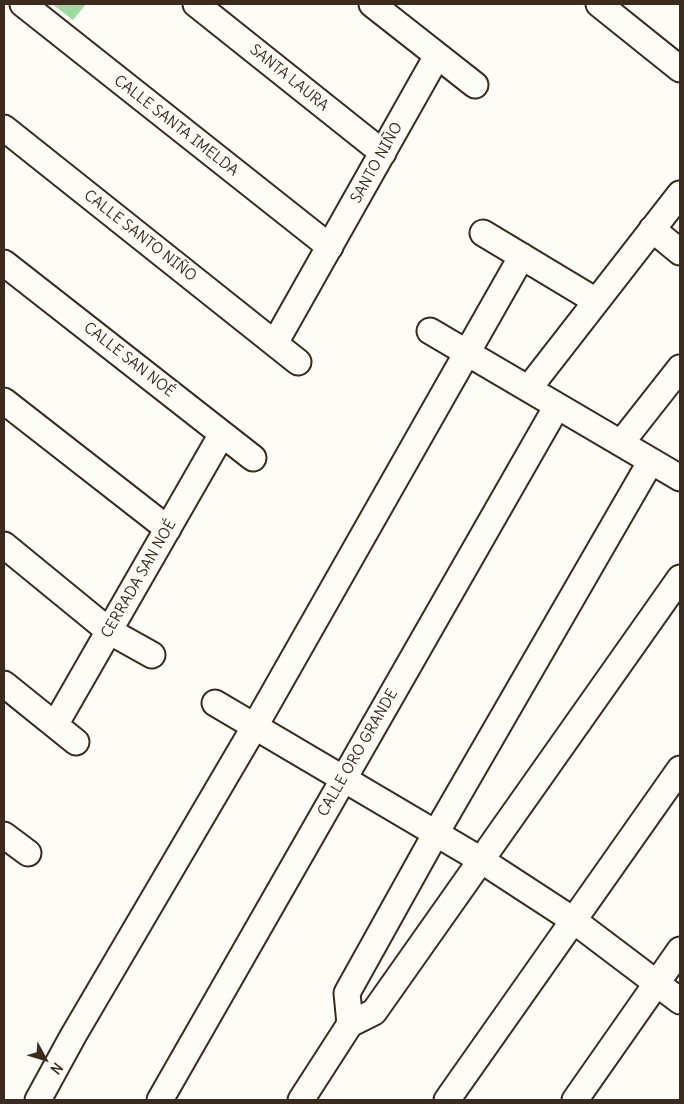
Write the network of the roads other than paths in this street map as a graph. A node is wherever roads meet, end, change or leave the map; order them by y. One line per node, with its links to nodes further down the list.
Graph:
1 (23, 4): 13 (street, CALLE SANTA IMELDA)
2 (196, 4): 9 (street, SANTA LAURA)
3 (372, 4): 5 (street)
4 (599, 4): 6 (street)
5 (437, 56): 7 (street); 9 (street, SANTO NIÑO)
6 (680, 69)
7 (475, 85)
8 (4, 128): 19 (street, CALLE SANTO NIÑO)
9 (383, 153): 13 (street, SANTO NIÑO)
10 (680, 194): 11 (street)
11 (652, 229): 14 (street); 17 (street)
12 (483, 233): 15 (street)
13 (330, 248): 19 (street, SANTO NIÑO)
14 (680, 252)
15 (522, 256): 17 (street); 20 (street)
16 (4, 263): 26 (street, CALLE SAN NOÉ)
17 (596, 301): 23 (street)
18 (430, 331): 20 (street)
19 (276, 344): 21 (street, CALLE SANTO NIÑO)
20 (468, 353): 23 (street); 39 (street)
21 (298, 362)
22 (680, 368): 27 (street)
23 (529, 388): 25 (street)
24 (4, 401): 31 (street)
25 (558, 406): 27 (street); 42 (street, CALLE ORO GRANDE)
26 (222, 434): 28 (street, CALLE SAN NOÉ); 31 (street, CERRADA SAN NOÉ)
27 (621, 443): 29 (street)
28 (253, 458)
29 (651, 461): 30 (street); 43 (street)
30 (680, 478)
31 (168, 528): 34 (street, CERRADA SAN NOÉ)
32 (4, 546): 34 (street)
33 (680, 578): 46 (street)
34 (108, 631): 35 (street); 38 (street, CERRADA SAN NOÉ)
35 (152, 655)
36 (4, 684): 38 (street)
37 (215, 703): 39 (street)
38 (55, 725): 40 (street)
39 (255, 726): 42 (street); 52 (street)
40 (76, 742)
41 (680, 769): 47 (street)
42 (343, 779): 43 (street); 53 (street, CALLE ORO GRANDE)
43 (436, 833): 46 (street); 51 (street)
44 (4, 835): 45 (street)
45 (28, 854)
46 (481, 860): 47 (street); 51 (street)
47 (572, 920): 49 (street); 55 (street)
48 (680, 950): 49 (street)
49 (656, 984): 50 (street); 56 (street)
50 (680, 1001)
51 (350, 1024): 54 (street)
52 (38, 1100)
53 (160, 1100)
54 (301, 1100)
55 (446, 1100)
56 (575, 1100)

